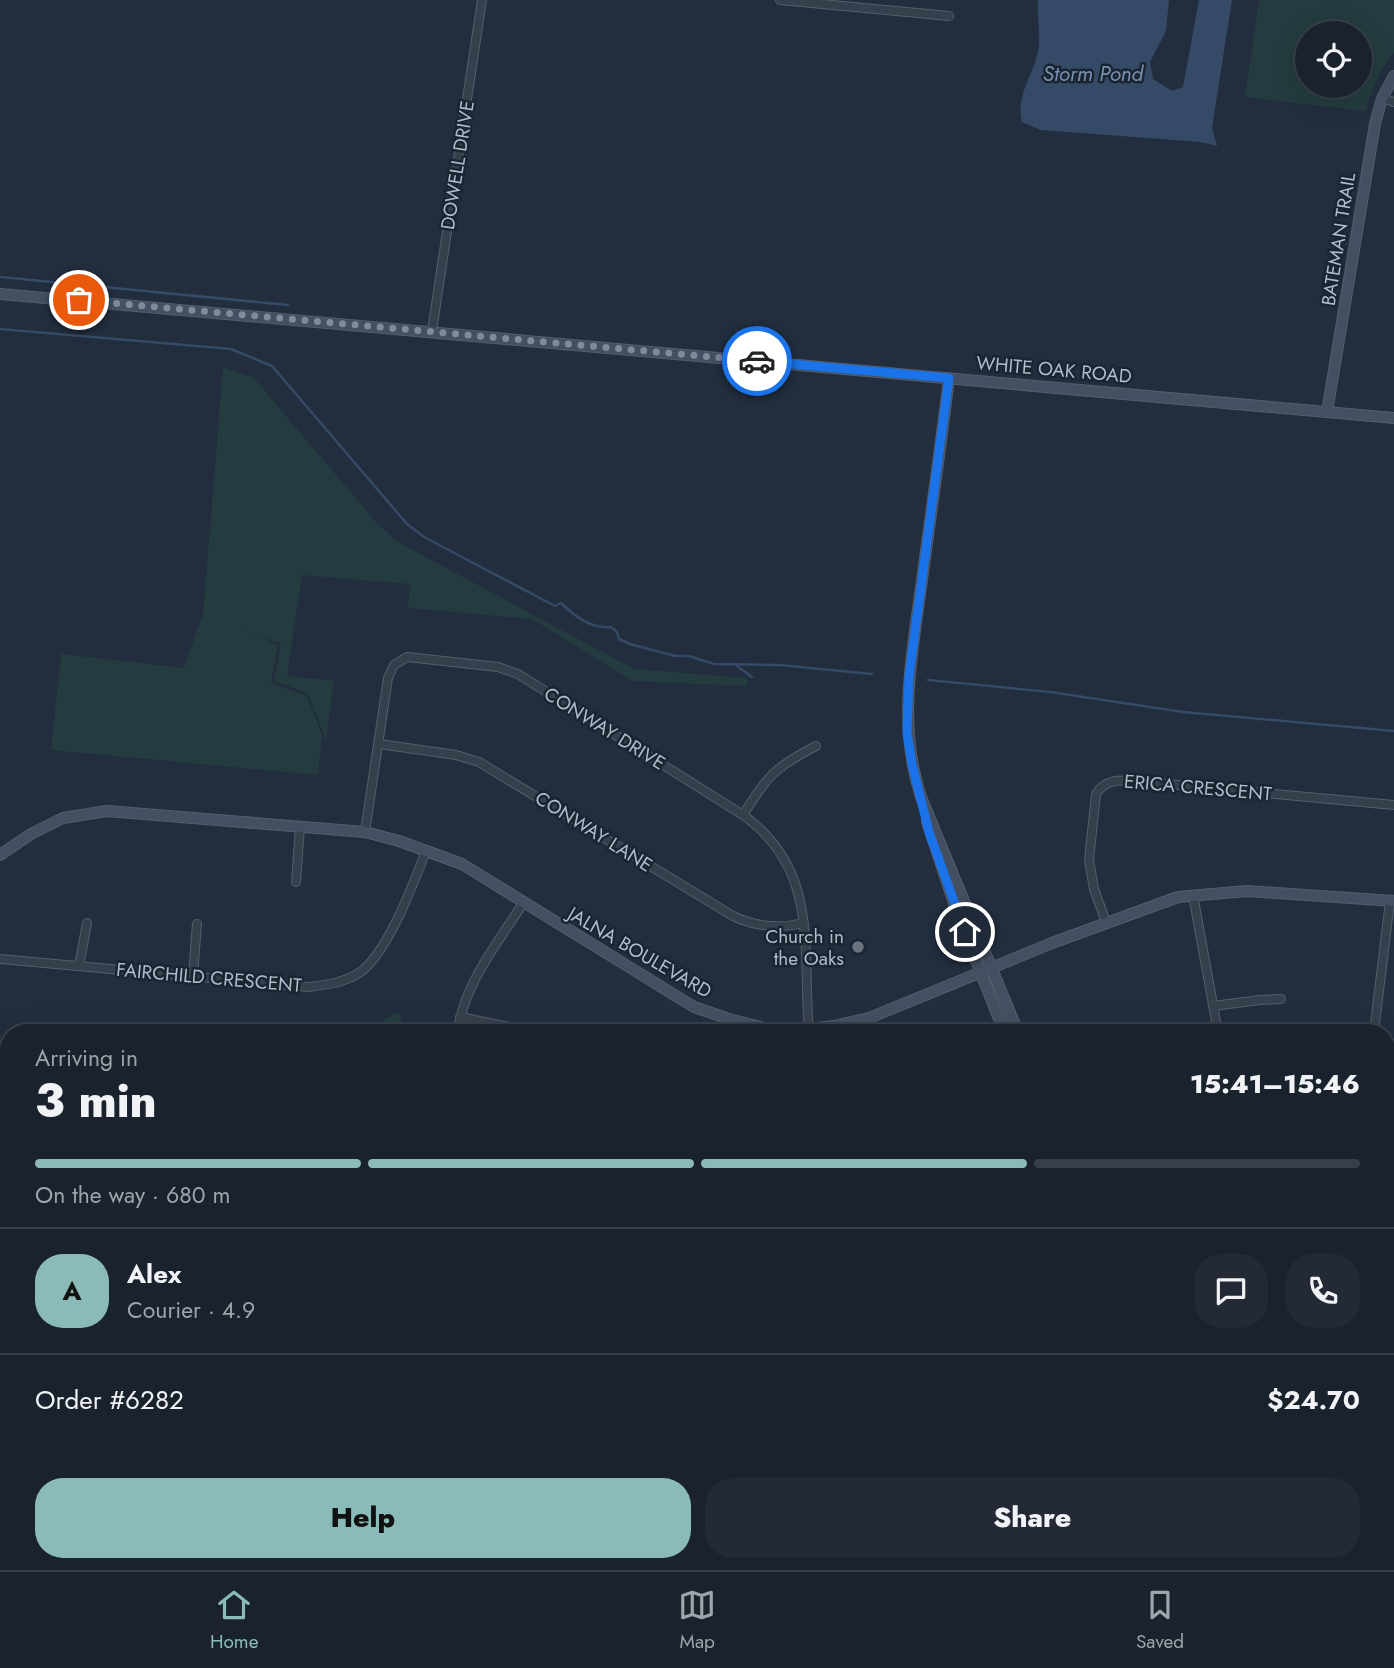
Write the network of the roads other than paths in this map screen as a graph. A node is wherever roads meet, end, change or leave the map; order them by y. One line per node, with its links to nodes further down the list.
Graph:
1 (482, 0): 8 (street, DOWELL DRIVE)
2 (780, 0): 3 (street)
3 (949, 16)
4 (1394, 76): 5 (street, BATEMAN TRAIL)
5 (1382, 98): 6 (street); 10 (street, BATEMAN TRAIL)
6 (1394, 102)
7 (0, 294): 8 (street, WHITE OAK ROAD)
8 (432, 331): 9 (street, WHITE OAK ROAD)
9 (949, 378): 10 (street, WHITE OAK ROAD); 30 (street)
10 (1326, 412): 11 (street, WHITE OAK ROAD)
11 (1394, 418)
12 (379, 744): 15 (street, CONWAY DRIVE); 17 (street, CONWAY DRIVE); 26 (street, CONWAY LANE)
13 (816, 746): 15 (street)
14 (1394, 805): 24 (street, ERICA CRESCENT)
15 (743, 815): 26 (street, CONWAY DRIVE)
16 (300, 827): 17 (street, JALNA BOULEVARD); 19 (street, JALNA BOULEVARD); 20 (street)
17 (365, 832): 18 (street, JALNA BOULEVARD)
18 (426, 851): 23 (street, JALNA BOULEVARD); 31 (street, FAIRCHILD CRESCENT)
19 (0, 856)
20 (296, 882)
21 (1193, 895): 22 (street, JALNA BOULEVARD); 24 (street, JALNA BOULEVARD); 33 (street)
22 (1392, 901): 43 (street)
23 (523, 903): 34 (street); 37 (street, JALNA BOULEVARD)
24 (1106, 922): 30 (street, JALNA BOULEVARD)
25 (87, 923): 29 (street)
26 (804, 923): 38 (street, CONWAY DRIVE)
27 (197, 924): 31 (street)
28 (0, 958): 29 (street, FAIRCHILD CRESCENT)
29 (79, 966): 31 (street, FAIRCHILD CRESCENT)
30 (987, 970): 39 (street, JALNA BOULEVARD); 40 (street); 41 (street)
31 (193, 975)
32 (1282, 999): 33 (street)
33 (1213, 1006): 42 (street)
34 (460, 1017): 35 (street); 36 (street)
35 (459, 1024)
36 (495, 1024)
37 (746, 1024)
38 (809, 1024)
39 (841, 1024)
40 (1002, 1024)
41 (1014, 1024)
42 (1216, 1024)
43 (1375, 1024)

